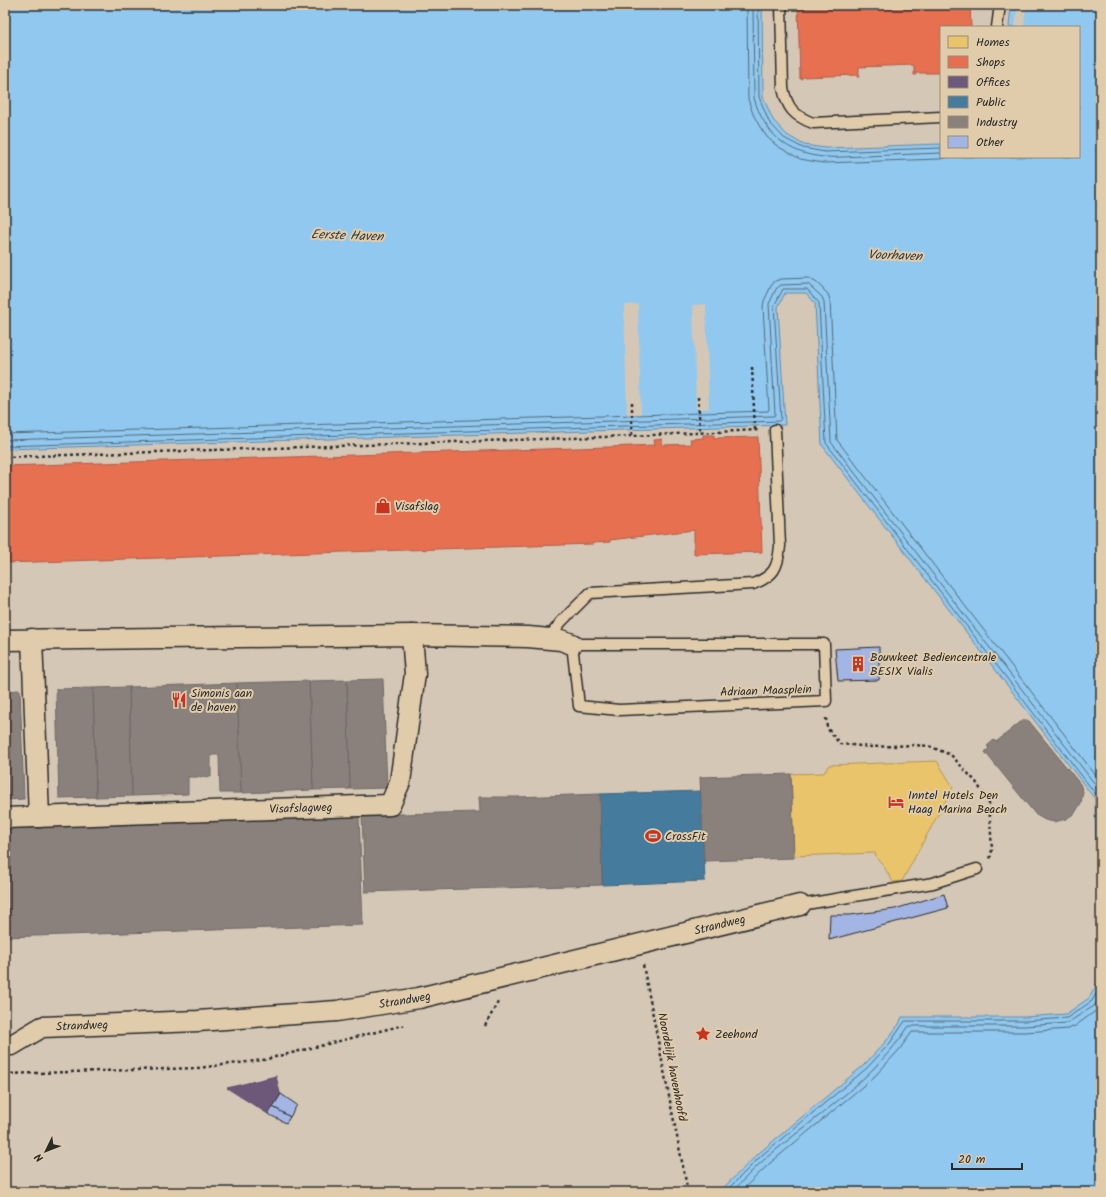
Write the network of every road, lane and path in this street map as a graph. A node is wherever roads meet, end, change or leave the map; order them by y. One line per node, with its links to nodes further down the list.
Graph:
1 (781, 5): 4 (lane)
2 (1000, 5): 3 (lane)
3 (997, 26)
4 (940, 118)
5 (752, 367): 8 (path)
6 (698, 397): 10 (path)
7 (632, 402): 11 (path)
8 (755, 430): 9 (path); 10 (path)
9 (775, 430): 15 (lane)
10 (700, 432): 11 (path)
11 (632, 436): 12 (path)
12 (5, 457)
13 (412, 635): 14 (street); 15 (street); 19 (street, Visafslagweg)
14 (32, 639): 16 (street); 19 (street)
15 (548, 639): 17 (street)
16 (5, 640)
17 (572, 644): 18 (lane, Adriaan Maasplein); 18 (lane, Adriaan Maasplein)
18 (826, 701): 21 (path)
19 (38, 817): 20 (street, Visafslagweg)
20 (5, 818)
21 (977, 869): 22 (lane)
22 (800, 905): 23 (street, Strandweg)
23 (638, 945): 26 (street, Strandweg); 27 (path, Noordelijk havenhoofd)
24 (498, 1001): 25 (path)
25 (485, 1026)
26 (5, 1045)
27 (688, 1192)

